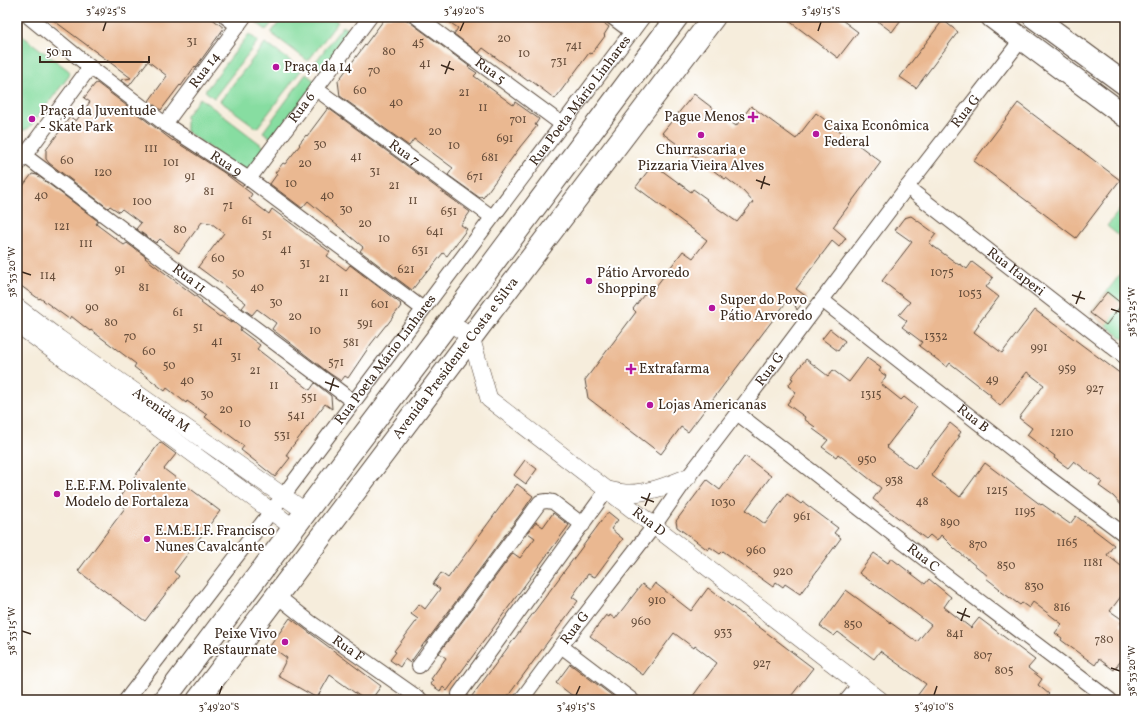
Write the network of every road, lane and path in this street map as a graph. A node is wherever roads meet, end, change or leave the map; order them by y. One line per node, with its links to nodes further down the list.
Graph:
1 (29, 17): 14 (street, Rua 9)
2 (226, 17): 11 (street)
3 (370, 17): 16 (street, Rua 6)
4 (417, 17): 19 (street, Rua 5)
5 (612, 17): 12 (street)
6 (643, 17): 12 (street, Rua Poeta Mário Linhares)
7 (676, 17): 27 (main road, Avenida Presidente Costa e Silva)
8 (714, 17): 29 (main road, Avenida Presidente Costa e Silva)
9 (992, 17): 13 (main road)
10 (1034, 17): 15 (main road)
11 (241, 21): 18 (street, Rua 14)
12 (632, 32): 19 (street, Rua Poeta Mário Linhares)
13 (1021, 40): 17 (main road); 22 (street, Rua G)
14 (90, 67): 18 (street, Rua 9); 20 (street)
15 (1125, 84)
16 (316, 88): 21 (street, Rua 6); 23 (street, Rua 7)
17 (1125, 116)
18 (165, 124): 21 (street, Rua 9)
19 (563, 125): 23 (street, Rua Poeta Mário Linhares)
20 (21, 161): 32 (street, Rua 11)
21 (249, 179): 26 (street, Rua 9)
22 (907, 186): 24 (street, Rua G); 31 (street, Rua Itaperi)
23 (492, 218): 26 (street, Rua Poeta Mário Linhares)
24 (822, 300): 33 (street, Rua G); 41 (street, Rua B)
25 (17, 306): 30 (street, Avenida M)
26 (423, 309): 32 (street, Rua Poeta Mário Linhares)
27 (450, 322): 29 (street); 38 (main road, Avenida Presidente Costa e Silva)
28 (17, 324): 30 (street, Avenida M)
29 (471, 337): 35 (street, Rua D); 42 (main road, Avenida Presidente Costa e Silva)
30 (54, 344): 36 (street, Avenida M); 37 (street, Avenida M)
31 (1125, 357)
32 (354, 402): 36 (street, Rua Poeta Mário Linhares)
33 (737, 413): 34 (street, Rua G); 55 (street, Rua C)
34 (688, 477): 35 (street); 40 (street, Rua G)
35 (607, 490): 39 (street); 40 (street, Rua D)
36 (283, 496): 37 (street, Rua Poeta Mário Linhares); 38 (street, Avenida M)
37 (272, 511): 38 (street, Avenida M); 47 (street, Rua Poeta Mário Linhares)
38 (300, 520): 48 (main road, Avenida Presidente Costa e Silva)
39 (582, 525): 44 (street); 46 (street)
40 (654, 526): 43 (street, Rua G); 45 (street, Rua D)
41 (1125, 535)
42 (276, 595): 49 (main road, Avenida Presidente Costa e Silva); 50 (street, Rua F)
43 (561, 646): 51 (street, Rua G); 52 (street)
44 (419, 666)
45 (860, 684): 53 (street); 54 (street, Rua D)
46 (459, 694)
47 (126, 700)
48 (164, 700)
49 (198, 700)
50 (421, 700)
51 (521, 700)
52 (632, 700)
53 (847, 700)
54 (880, 700)
55 (1110, 700)

